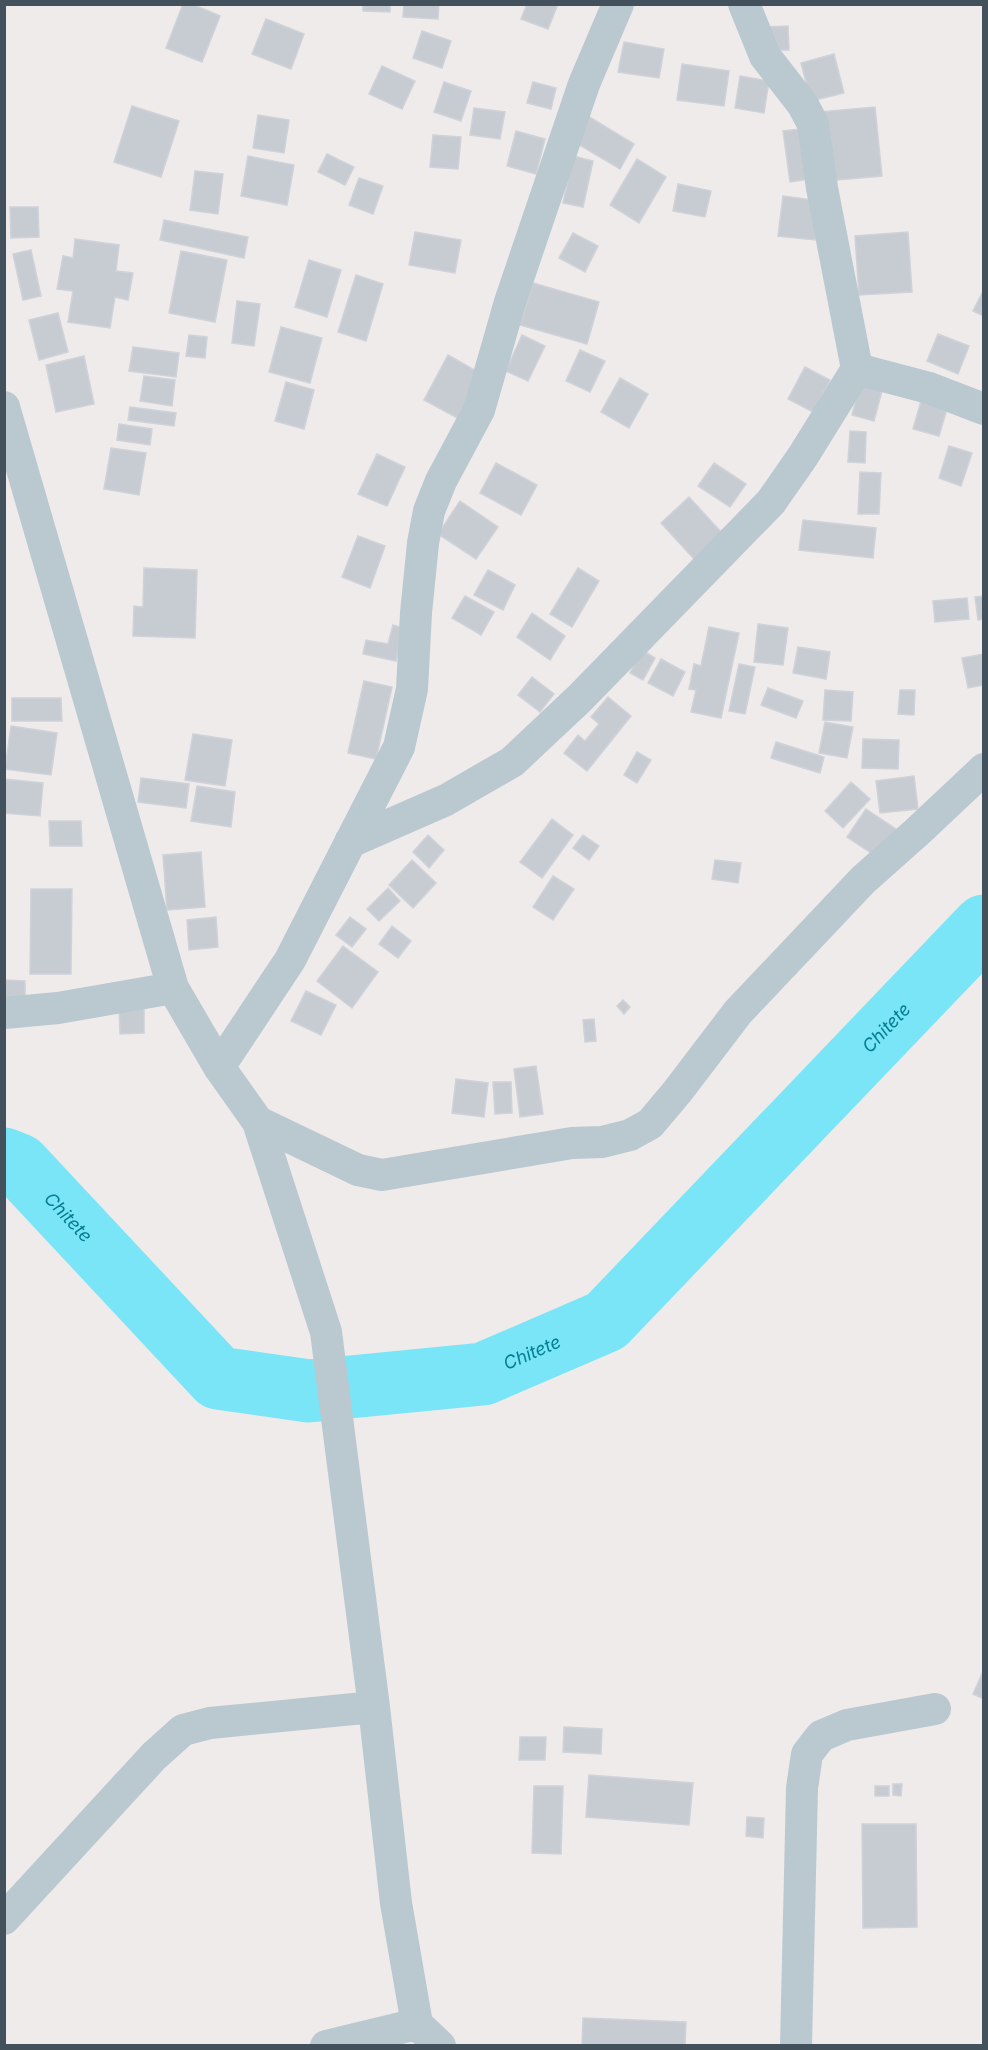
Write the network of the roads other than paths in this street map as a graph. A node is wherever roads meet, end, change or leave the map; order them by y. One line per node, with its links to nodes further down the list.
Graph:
1 (618, 4): 7 (street)
2 (744, 4): 3 (street)
3 (857, 369): 5 (street); 7 (street)
4 (4, 407): 8 (street)
5 (984, 409)
6 (984, 769): 11 (street)
7 (350, 842): 10 (street)
8 (173, 988): 9 (street); 10 (street)
9 (4, 1013)
10 (219, 1067): 11 (street)
11 (258, 1122): 12 (street)
12 (374, 1707): 14 (street); 15 (street)
13 (935, 1709): 18 (street)
14 (4, 1919)
15 (417, 2024): 16 (street); 17 (street)
16 (326, 2046)
17 (441, 2046)
18 (795, 2046)

